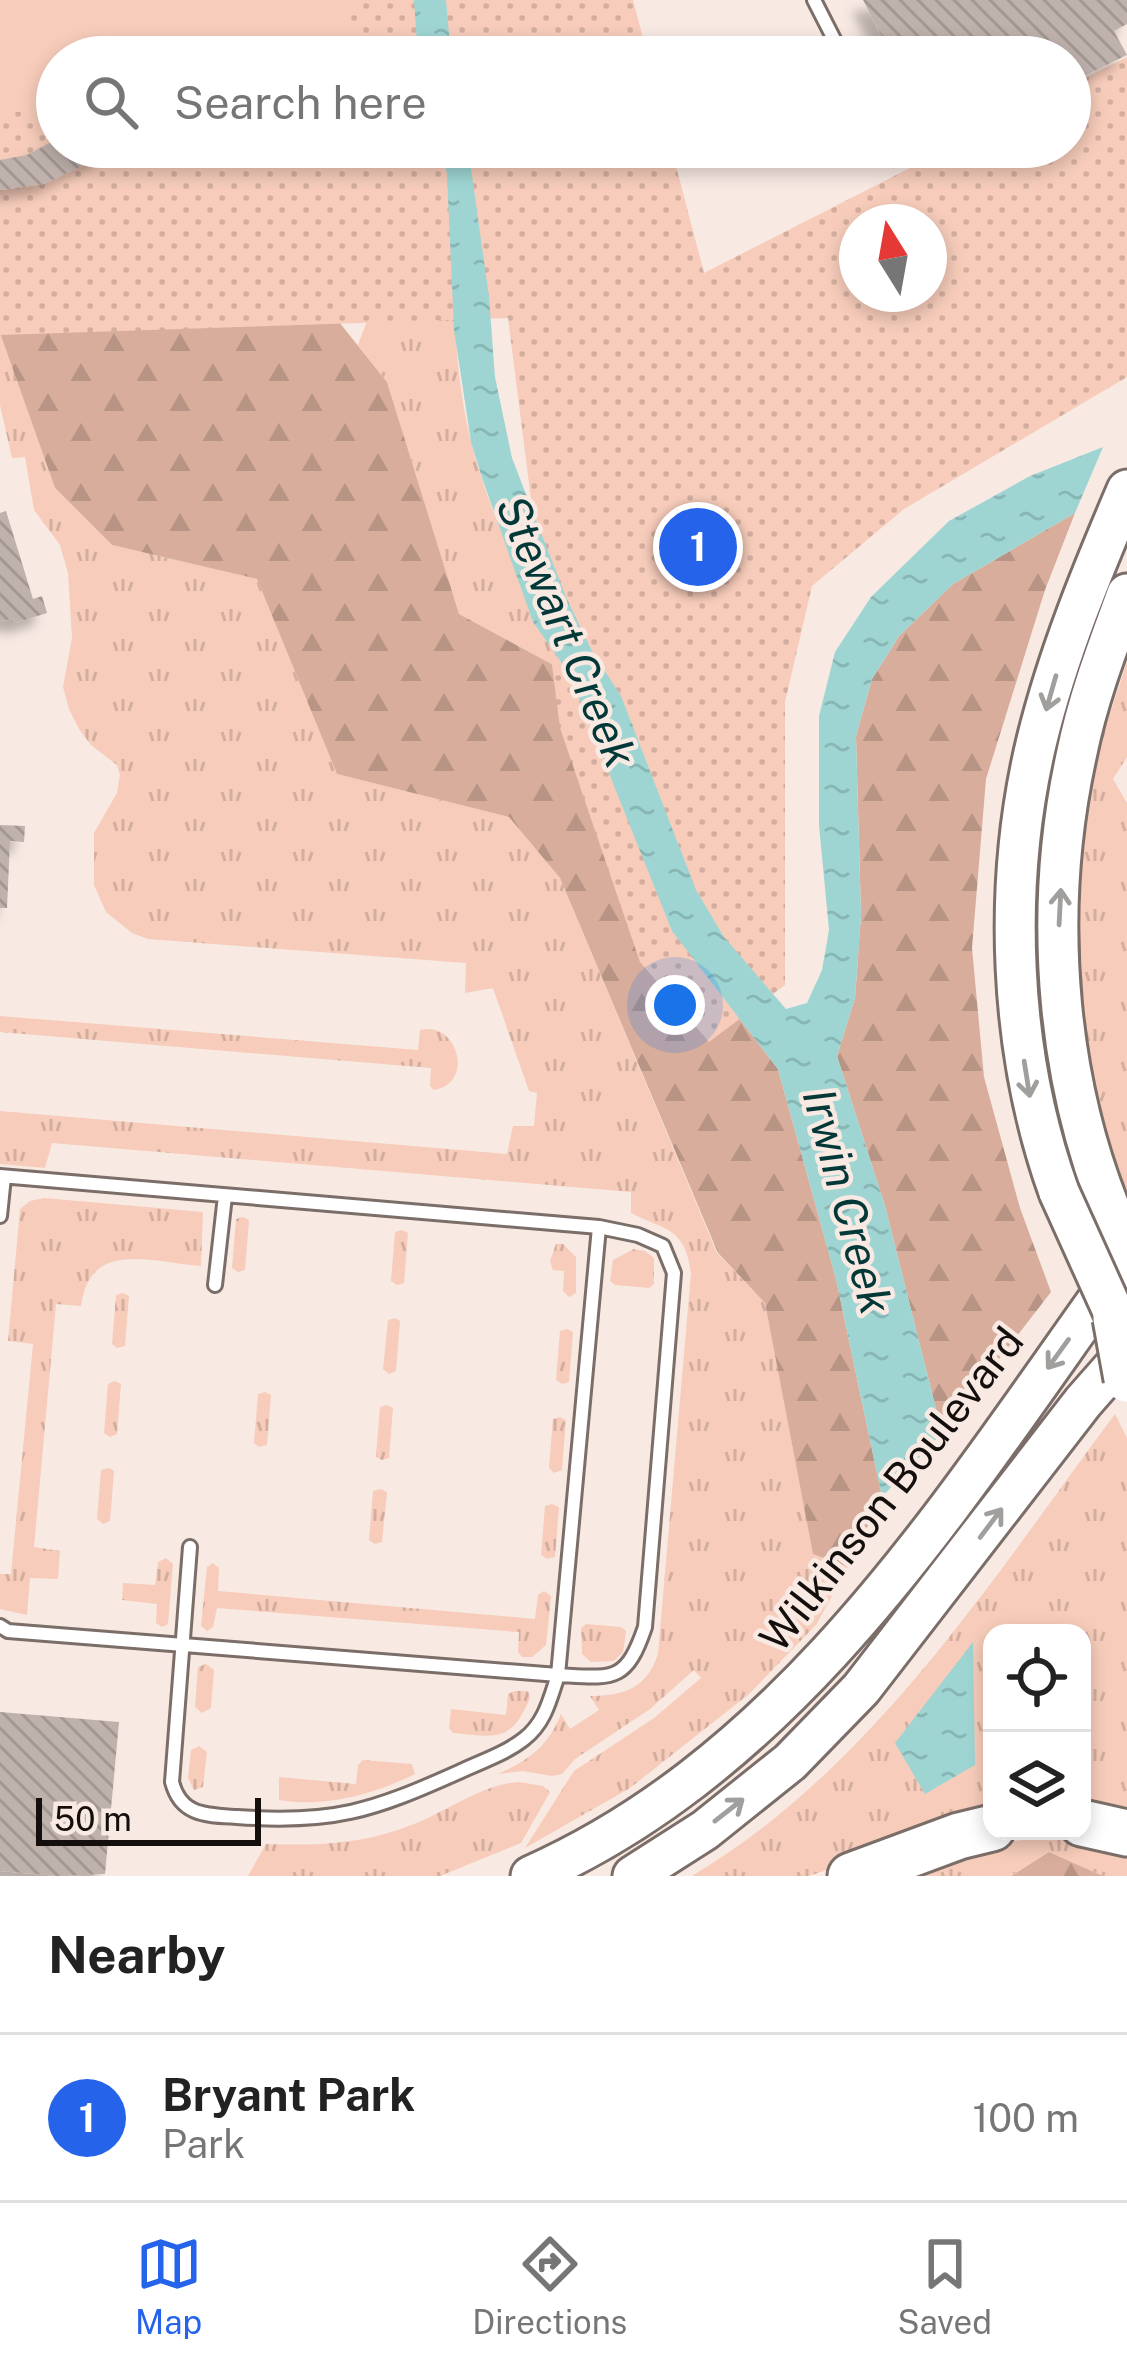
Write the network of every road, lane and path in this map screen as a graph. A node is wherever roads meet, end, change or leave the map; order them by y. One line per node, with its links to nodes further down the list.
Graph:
1 (814, 0): 2 (lane)
2 (832, 36)
3 (1127, 490): 12 (main road, one-way to 12, bridge)
4 (1127, 594): 9 (main road, one-way to 4)
5 (2, 1176): 6 (lane); 7 (lane)
6 (225, 1196): 8 (lane); 11 (lane)
7 (0, 1216)
8 (599, 1228): 17 (lane); 17 (lane)
9 (1127, 1248)
10 (1127, 1259): 21 (main road, Wilkinson Boulevard, one-way to 21)
11 (215, 1285)
12 (1124, 1335): 13 (highway, bridge); 22 (main road, one-way to 12)
13 (1127, 1379)
14 (190, 1547): 16 (lane)
15 (0, 1626): 16 (lane)
16 (184, 1644): 17 (lane); 17 (lane)
17 (558, 1675)
18 (1091, 1825): 20 (highway)
19 (983, 1830): 23 (highway)
20 (1127, 1833)
21 (530, 1876)
22 (633, 1876)
23 (850, 1876)

